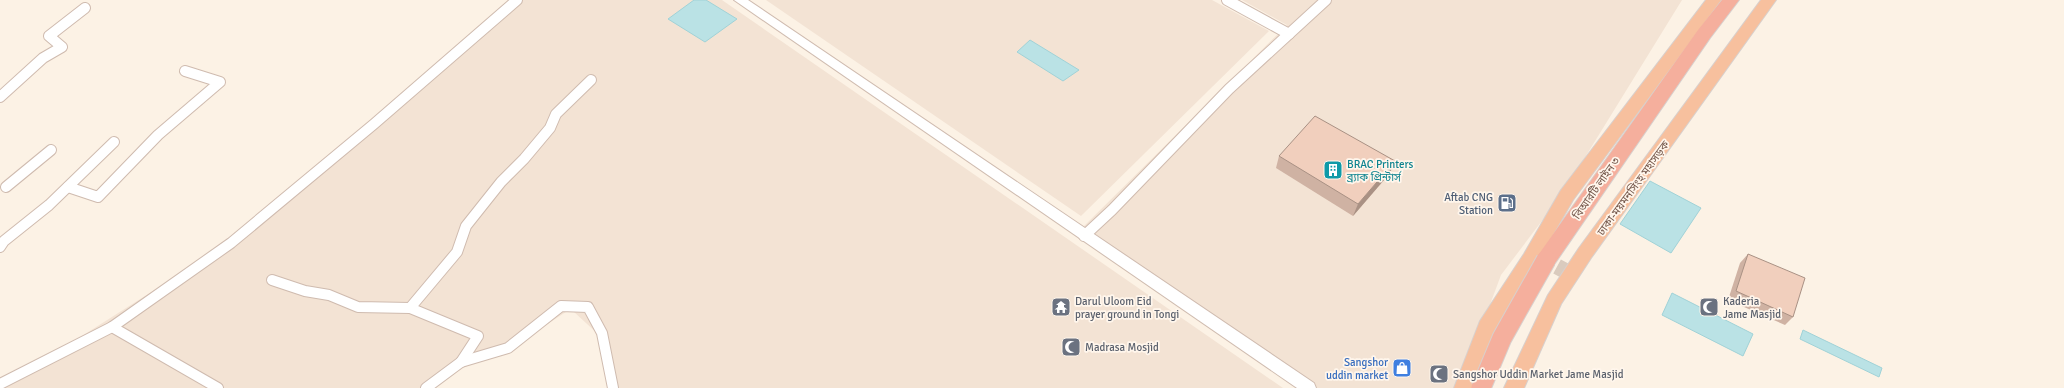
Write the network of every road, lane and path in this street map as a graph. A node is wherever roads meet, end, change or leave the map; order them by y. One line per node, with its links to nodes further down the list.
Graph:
1 (517, 0): 21 (street)
2 (740, 0): 17 (street)
3 (1227, 0): 9 (street)
4 (1326, 0): 9 (street)
5 (1714, 0): 28 (highway)
6 (1731, 0): 29 (highway, বিআরটি লাইন ৩, bridge)
7 (1769, 0): 30 (highway, ঢাকা-ময়মনসিংহ মহাসড়ক)
8 (85, 8): 12 (street)
9 (1289, 34): 17 (street)
10 (185, 71): 16 (street)
11 (590, 80): 20 (street)
12 (0, 97)
13 (114, 142): 16 (street)
14 (51, 150): 15 (street)
15 (2, 187)
16 (68, 188): 18 (street)
17 (1084, 236): 27 (street)
18 (0, 247)
19 (272, 280): 20 (street)
20 (410, 308): 22 (street)
21 (112, 326): 23 (street); 24 (street)
22 (461, 362): 25 (street); 26 (street)
23 (0, 384)
24 (218, 388)
25 (426, 388)
26 (612, 388)
27 (1309, 388)
28 (1464, 388)
29 (1481, 388)
30 (1514, 388)

